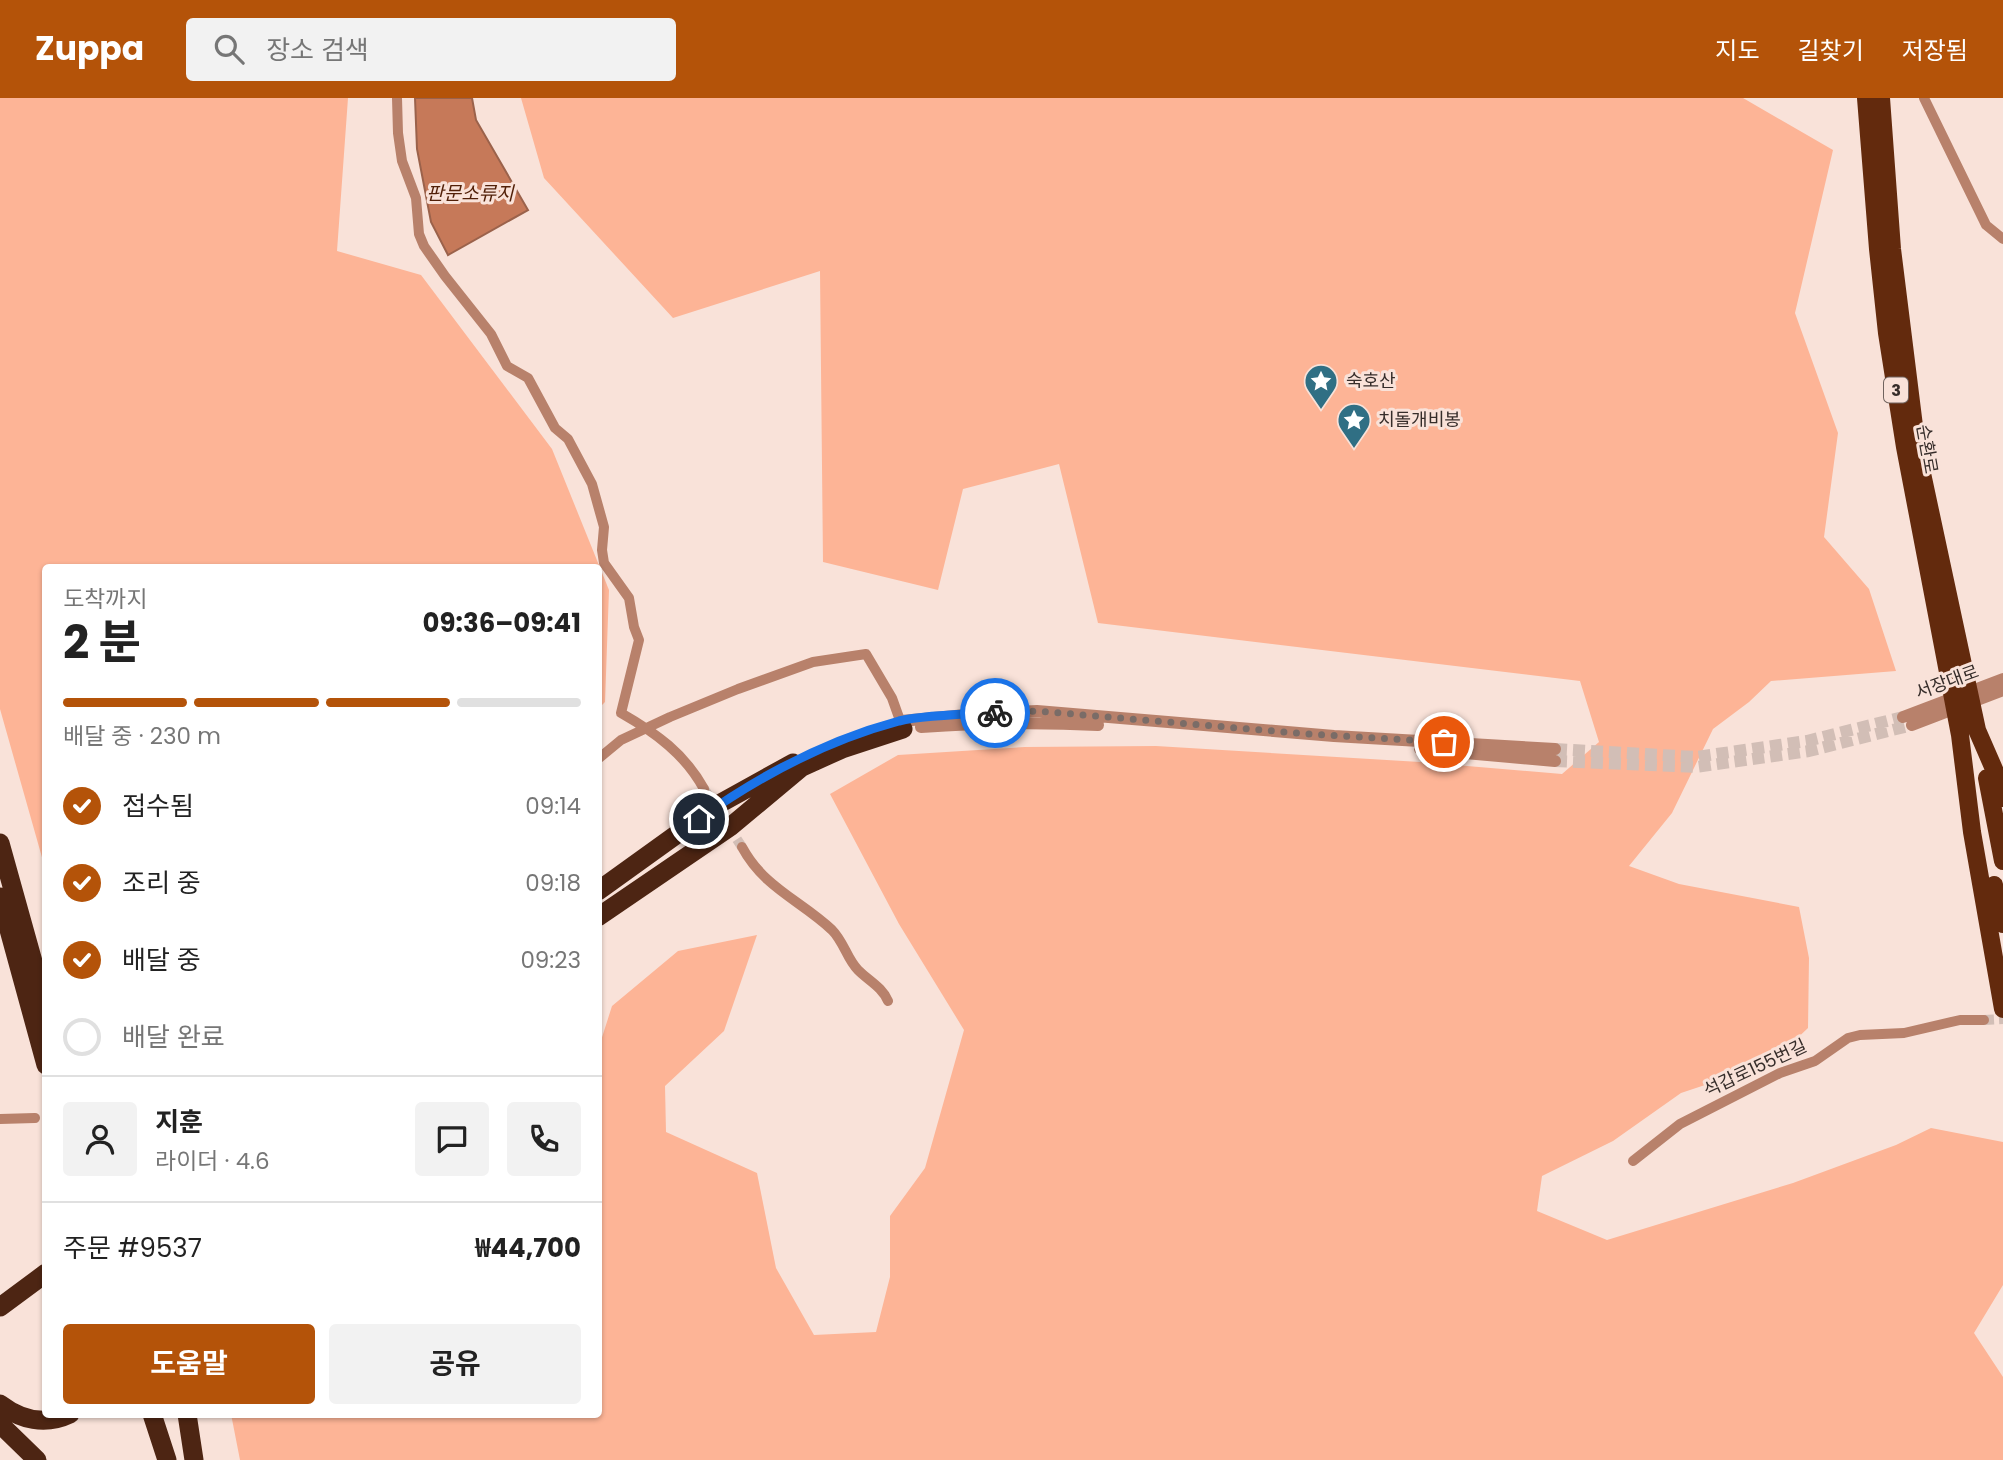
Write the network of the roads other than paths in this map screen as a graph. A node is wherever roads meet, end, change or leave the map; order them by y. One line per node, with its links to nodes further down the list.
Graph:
1 (397, 98): 10 (street)
2 (1867, 98): 6 (highway, 순환로 / 3)
3 (1881, 98): 6 (highway, 순환로 / 3)
4 (1924, 98): 5 (street)
5 (2003, 239)
6 (1957, 676): 11 (highway, 3)
7 (2003, 679): 8 (street, 서장대로)
8 (2003, 690)
9 (902, 724): 10 (street); 12 (street); 19 (highway); 21 (highway)
10 (647, 728): 13 (street); 14 (street)
11 (1969, 733): 15 (highway); 18 (highway, 3); 22 (highway, 3); 26 (highway)
12 (1555, 755)
13 (602, 756)
14 (704, 789)
15 (2003, 798)
16 (0, 844): 20 (highway)
17 (742, 846): 25 (street)
18 (2003, 861)
19 (602, 888)
20 (6, 892): 23 (highway); 24 (highway); 28 (highway)
21 (602, 914)
22 (2003, 923)
23 (42, 954)
24 (42, 996)
25 (888, 1001)
26 (2003, 1009)
27 (1984, 1020): 31 (street, 석갑로155번길)
28 (42, 1048)
29 (35, 1118): 30 (street)
30 (0, 1119)
31 (1633, 1161)
32 (42, 1262): 34 (highway)
33 (42, 1276): 35 (highway)
34 (0, 1293)
35 (0, 1307)
36 (0, 1404): 37 (highway)
37 (61, 1418)
38 (153, 1418): 43 (highway)
39 (165, 1418): 44 (highway)
40 (188, 1418): 45 (highway)
41 (0, 1424): 42 (highway)
42 (37, 1460)
43 (167, 1460)
44 (178, 1460)
45 (194, 1460)

